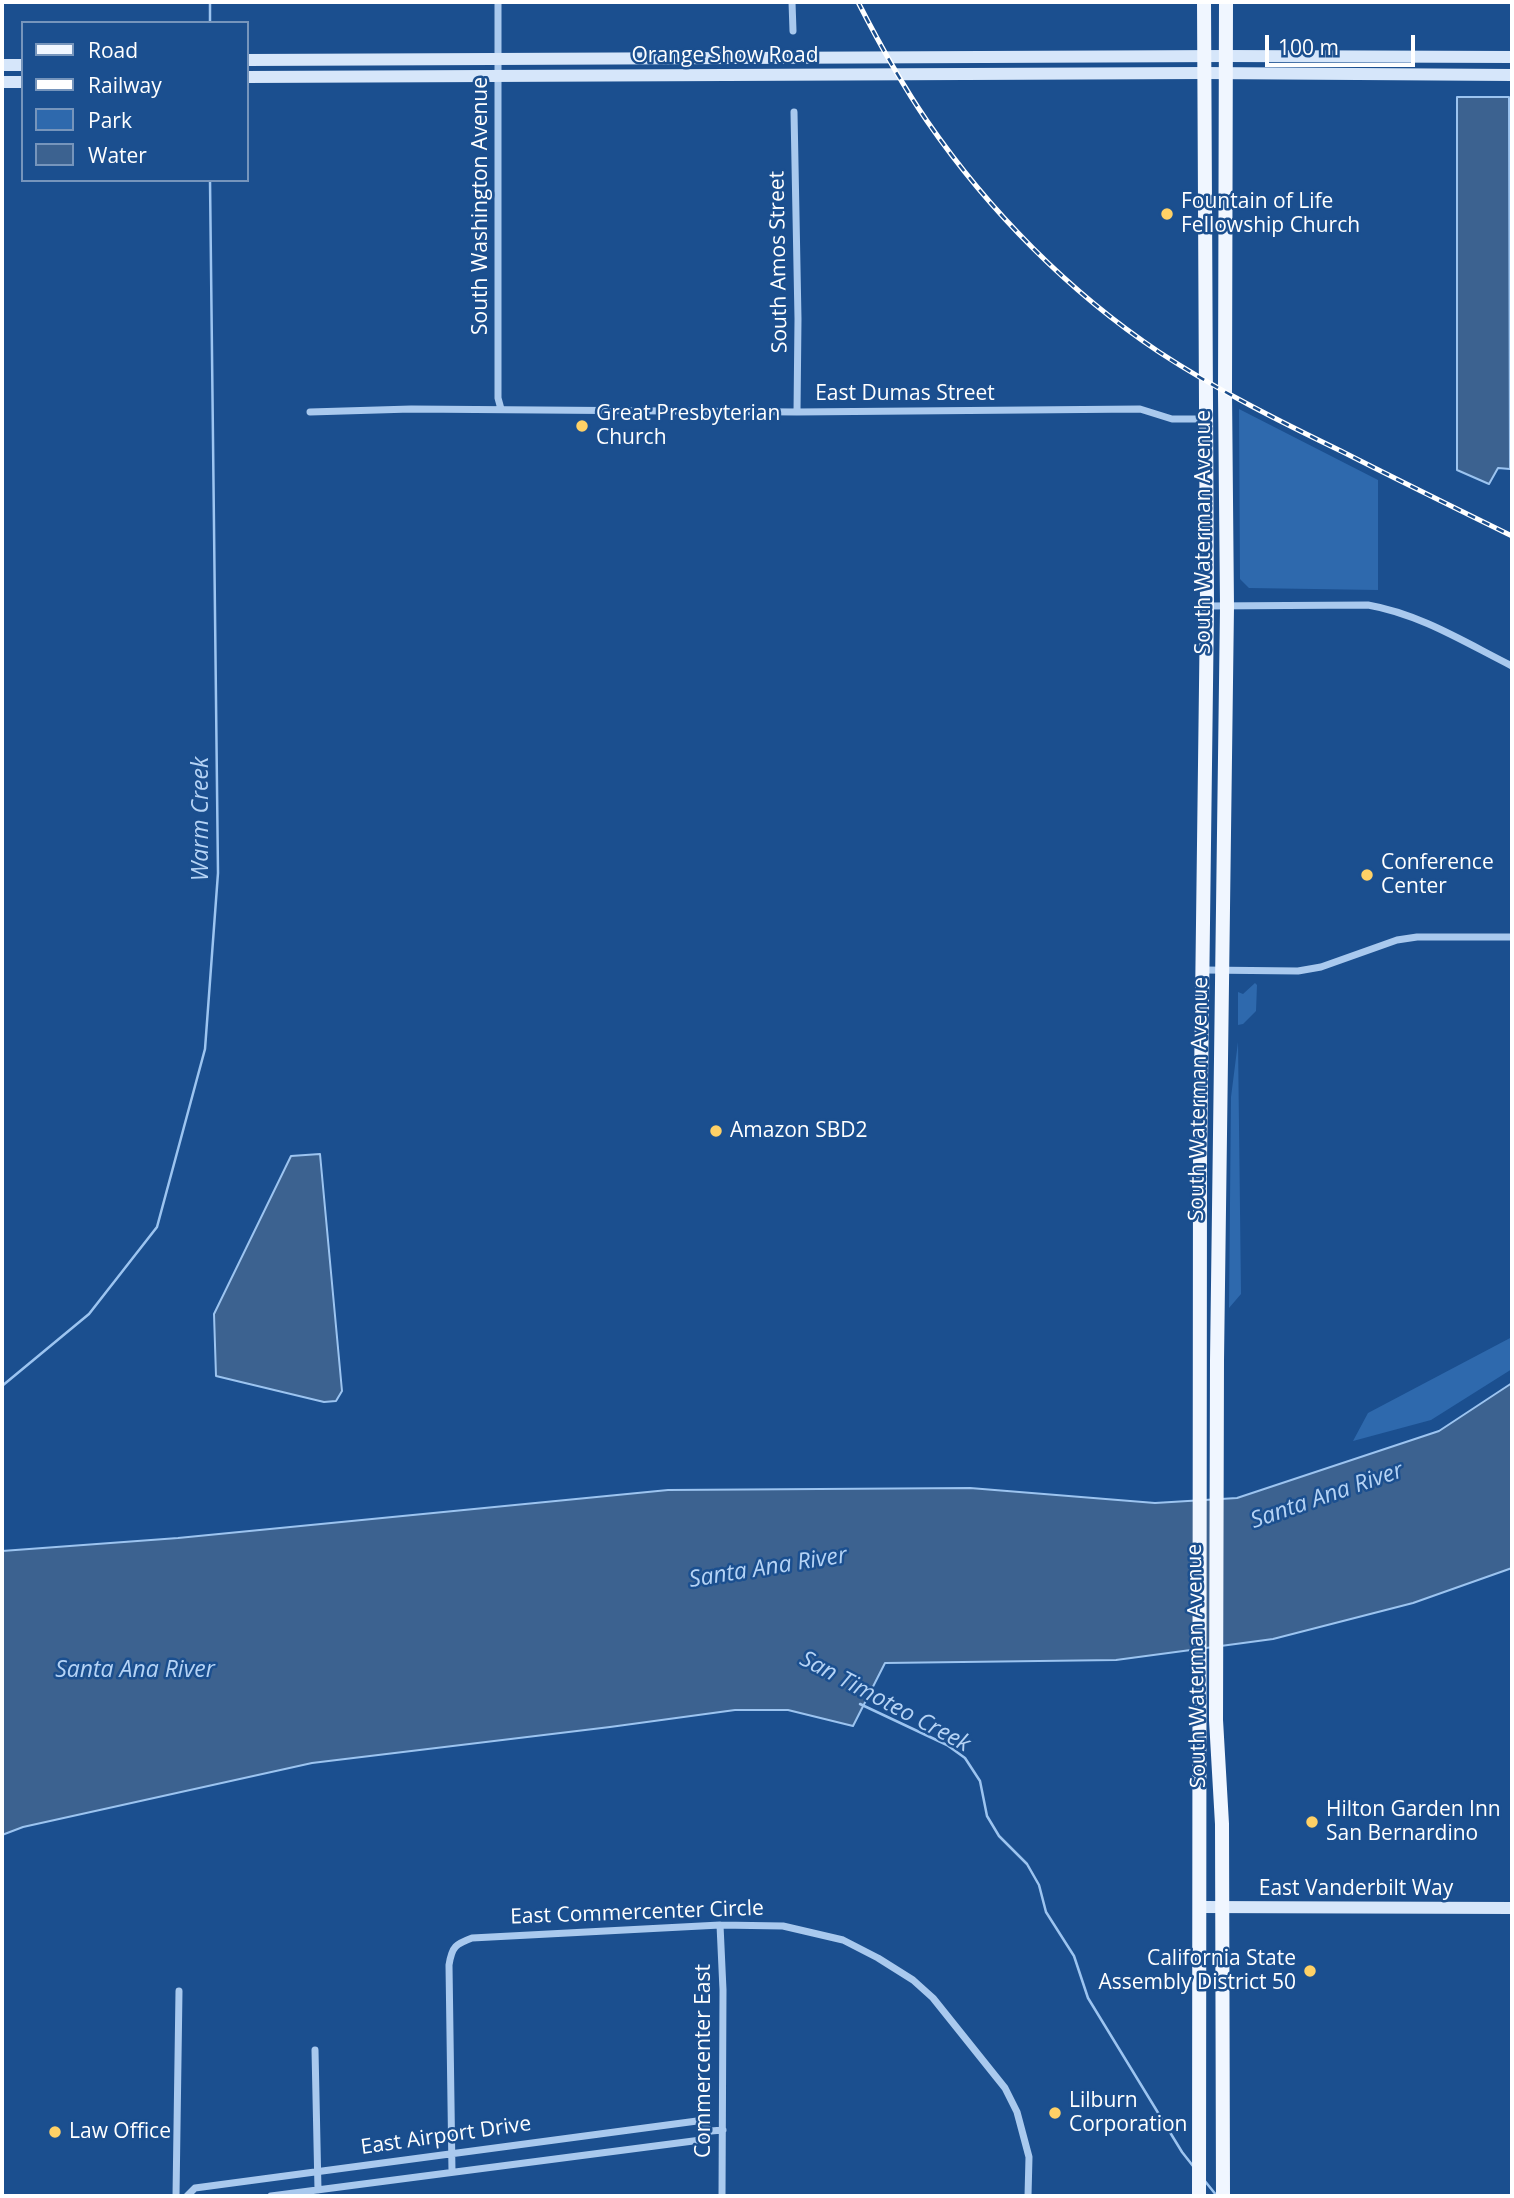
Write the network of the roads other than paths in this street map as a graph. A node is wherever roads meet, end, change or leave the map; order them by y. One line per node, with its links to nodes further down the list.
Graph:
1 (498, 2): 9 (street, South Washington Avenue)
2 (792, 2): 5 (street)
3 (1204, 2): 7 (main road, South Waterman Avenue)
4 (1226, 2): 6 (main road, South Waterman Avenue)
5 (793, 31)
6 (1226, 55): 7 (main road, Orange Show Road); 8 (main road, Orange Show Road); 14 (main road, South Waterman Avenue)
7 (1204, 57): 9 (main road, Orange Show Road); 13 (main road, South Waterman Avenue)
8 (1512, 57)
9 (499, 58): 10 (main road, Orange Show Road); 15 (street, South Washington Avenue)
10 (248, 60)
11 (2, 65): 12 (main road)
12 (21, 65)
13 (1204, 73): 14 (main road, Orange Show Road); 15 (main road, Orange Show Road); 24 (main road, South Waterman Avenue)
14 (1226, 74): 16 (main road, Orange Show Road); 26 (main road, South Waterman Avenue)
15 (499, 75): 17 (main road, Orange Show Road); 21 (street, South Washington Avenue)
16 (1512, 75)
17 (248, 77)
18 (2, 82): 19 (main road)
19 (21, 82)
20 (794, 112): 23 (street, South Amos Street)
21 (501, 409): 22 (street, East Dumas Street); 23 (street, East Dumas Street)
22 (310, 412)
23 (797, 412): 24 (street, East Dumas Street)
24 (1204, 419): 25 (main road, South Waterman Avenue)
25 (1207, 606): 26 (street); 29 (main road, South Waterman Avenue)
26 (1227, 607): 27 (street); 30 (main road, South Waterman Avenue)
27 (1512, 666)
28 (1512, 937): 30 (street)
29 (1203, 970): 30 (street); 31 (main road, South Waterman Avenue)
30 (1221, 970): 32 (main road, South Waterman Avenue)
31 (1200, 1907): 32 (main road, East Vanderbilt Way); 48 (main road, South Waterman Avenue)
32 (1222, 1907): 33 (main road, East Vanderbilt Way); 49 (main road, South Waterman Avenue)
33 (1512, 1908)
34 (720, 1925): 37 (street, Commercenter East); 39 (street, East Commercenter Circle); 47 (street, East Commercenter Circle)
35 (179, 1991): 43 (street)
36 (315, 2050): 40 (street)
37 (723, 2130): 38 (street, East Airport Drive); 46 (street, Commercenter East)
38 (711, 2131): 39 (street, East Airport Drive); 41 (street, East Airport Drive)
39 (452, 2154): 40 (street, East Airport Drive); 41 (street)
40 (317, 2172): 42 (street); 44 (street, East Airport Drive)
41 (452, 2172): 42 (street, East Airport Drive)
42 (318, 2190): 45 (street, East Airport Drive)
43 (176, 2196): 44 (street, East Airport Drive)
44 (184, 2196)
45 (271, 2196)
46 (722, 2196)
47 (1028, 2196)
48 (1199, 2196)
49 (1223, 2196)

